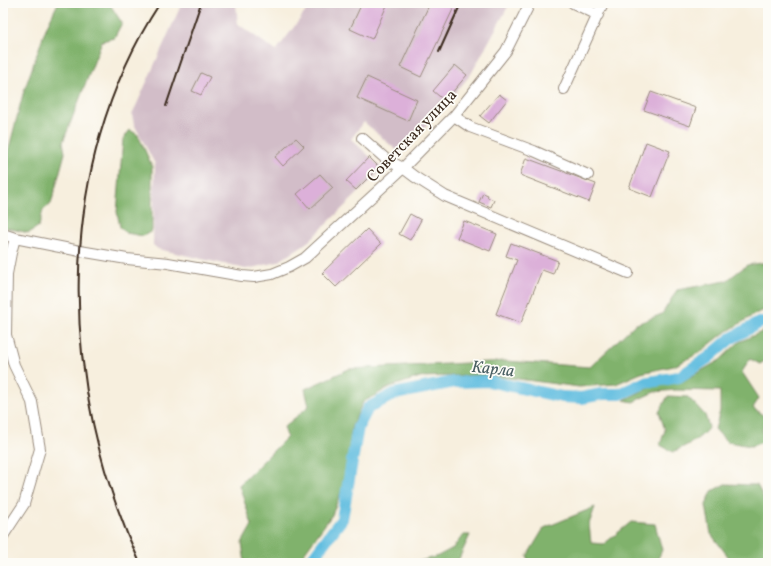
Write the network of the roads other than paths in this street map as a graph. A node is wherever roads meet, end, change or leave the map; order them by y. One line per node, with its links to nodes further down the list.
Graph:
1 (530, 3): 6 (street, Советская улица)
2 (573, 3): 4 (street)
3 (604, 3): 4 (street)
4 (598, 15): 5 (street)
5 (564, 90)
6 (454, 116): 8 (street, Советская улица); 9 (street)
7 (362, 138): 8 (street)
8 (403, 168): 11 (street, Советская улица); 12 (street)
9 (588, 175)
10 (3, 234): 11 (street, Советская улица)
11 (16, 238): 13 (street)
12 (628, 274)
13 (5, 337): 14 (street)
14 (3, 536)

